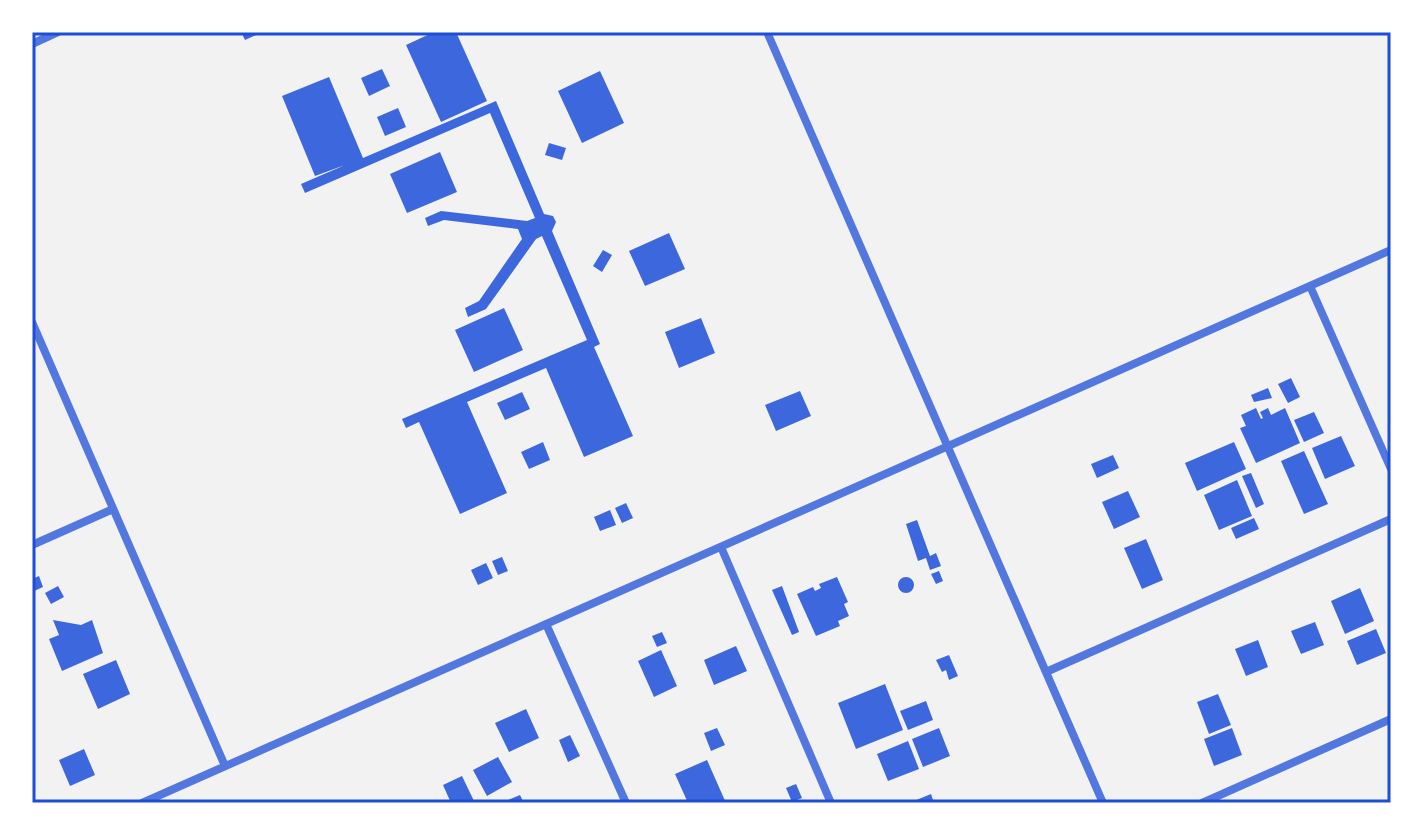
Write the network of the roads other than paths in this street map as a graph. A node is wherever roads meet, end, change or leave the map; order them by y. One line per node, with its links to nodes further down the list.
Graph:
1 (58, 32): 3 (street)
2 (767, 32): 7 (street)
3 (32, 44)
4 (1391, 250): 5 (street)
5 (1310, 286): 7 (street); 8 (street)
6 (32, 322): 9 (street)
7 (948, 446): 12 (street); 14 (street)
8 (1391, 469)
9 (113, 509): 11 (street); 16 (street)
10 (1391, 519): 14 (street)
11 (32, 545)
12 (721, 547): 13 (street); 19 (street)
13 (546, 624): 16 (street); 18 (street)
14 (1046, 672): 20 (street)
15 (1391, 719): 21 (street)
16 (225, 766): 17 (street)
17 (142, 803)
18 (626, 803)
19 (831, 803)
20 (1103, 803)
21 (1202, 803)

